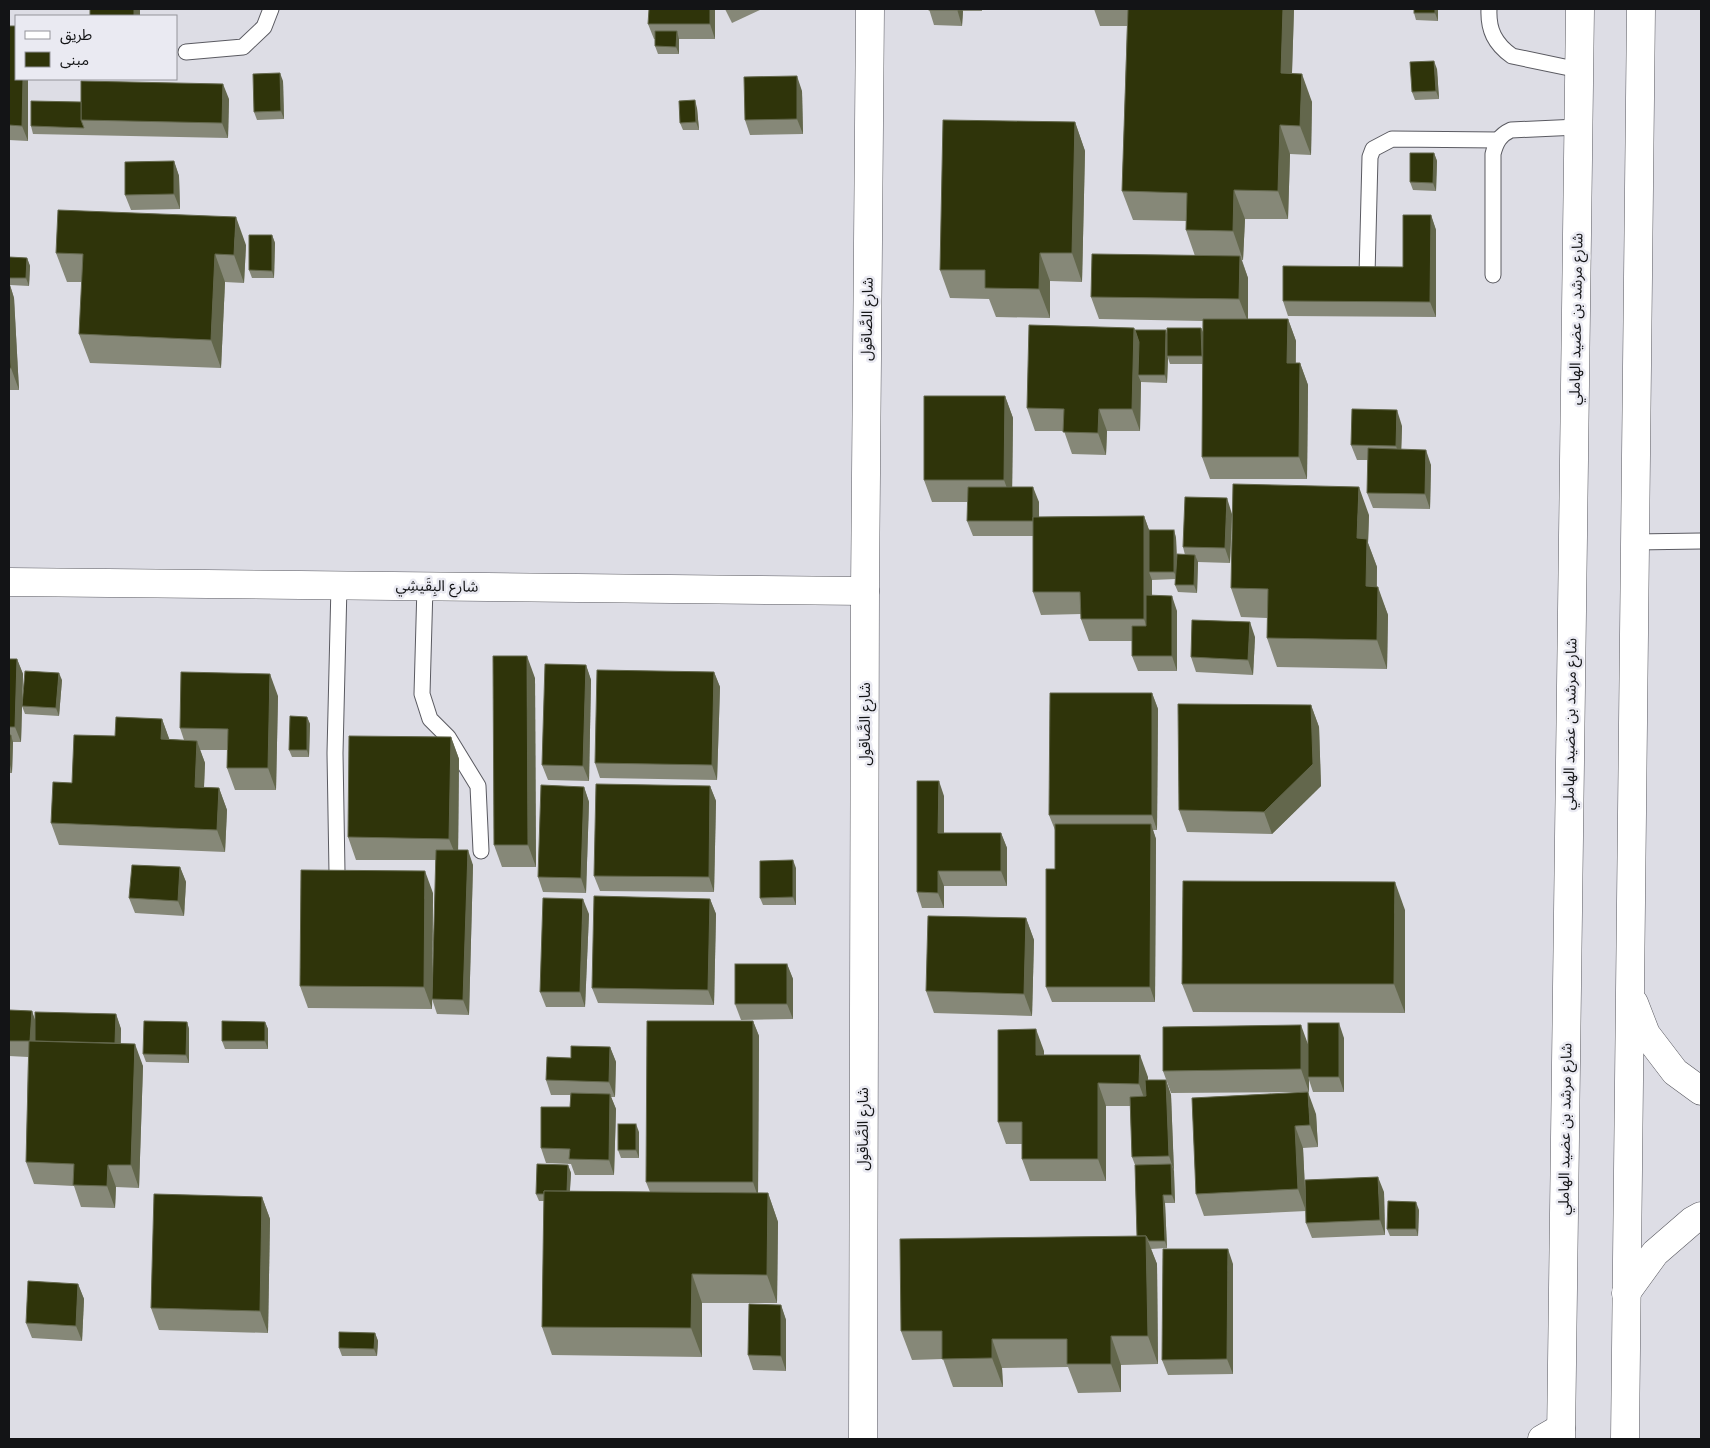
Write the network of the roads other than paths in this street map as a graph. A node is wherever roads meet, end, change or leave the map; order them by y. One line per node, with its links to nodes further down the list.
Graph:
1 (271, 9): 6 (lane)
2 (870, 9): 17 (street, شارع الصَّاقول)
3 (1489, 9): 7 (lane)
4 (1580, 9): 7 (street, شارع مرشد بن عضيد الهاملي)
5 (1641, 9): 13 (street)
6 (186, 52)
7 (1579, 70): 8 (street, شارع مرشد بن عضيد الهاملي)
8 (1578, 128): 9 (lane); 24 (street, شارع مرشد بن عضيد الهاملي)
9 (1498, 140): 10 (lane); 11 (lane)
10 (1367, 275)
11 (1493, 275)
12 (1701, 541): 13 (lane)
13 (1635, 542): 20 (street)
14 (9, 582): 15 (street, شارع البِقَيشِي)
15 (339, 585): 16 (street, شارع البِقَيشِي); 19 (lane)
16 (425, 586): 17 (street, شارع البِقَيشِي); 18 (lane)
17 (865, 591): 25 (street, شارع الصَّاقول)
18 (482, 851)
19 (338, 872)
20 (1629, 989): 21 (street); 23 (street)
21 (1701, 1091)
22 (1701, 1216): 23 (street)
23 (1626, 1293): 26 (street)
24 (1555, 1436)
25 (862, 1439)
26 (1625, 1439)

